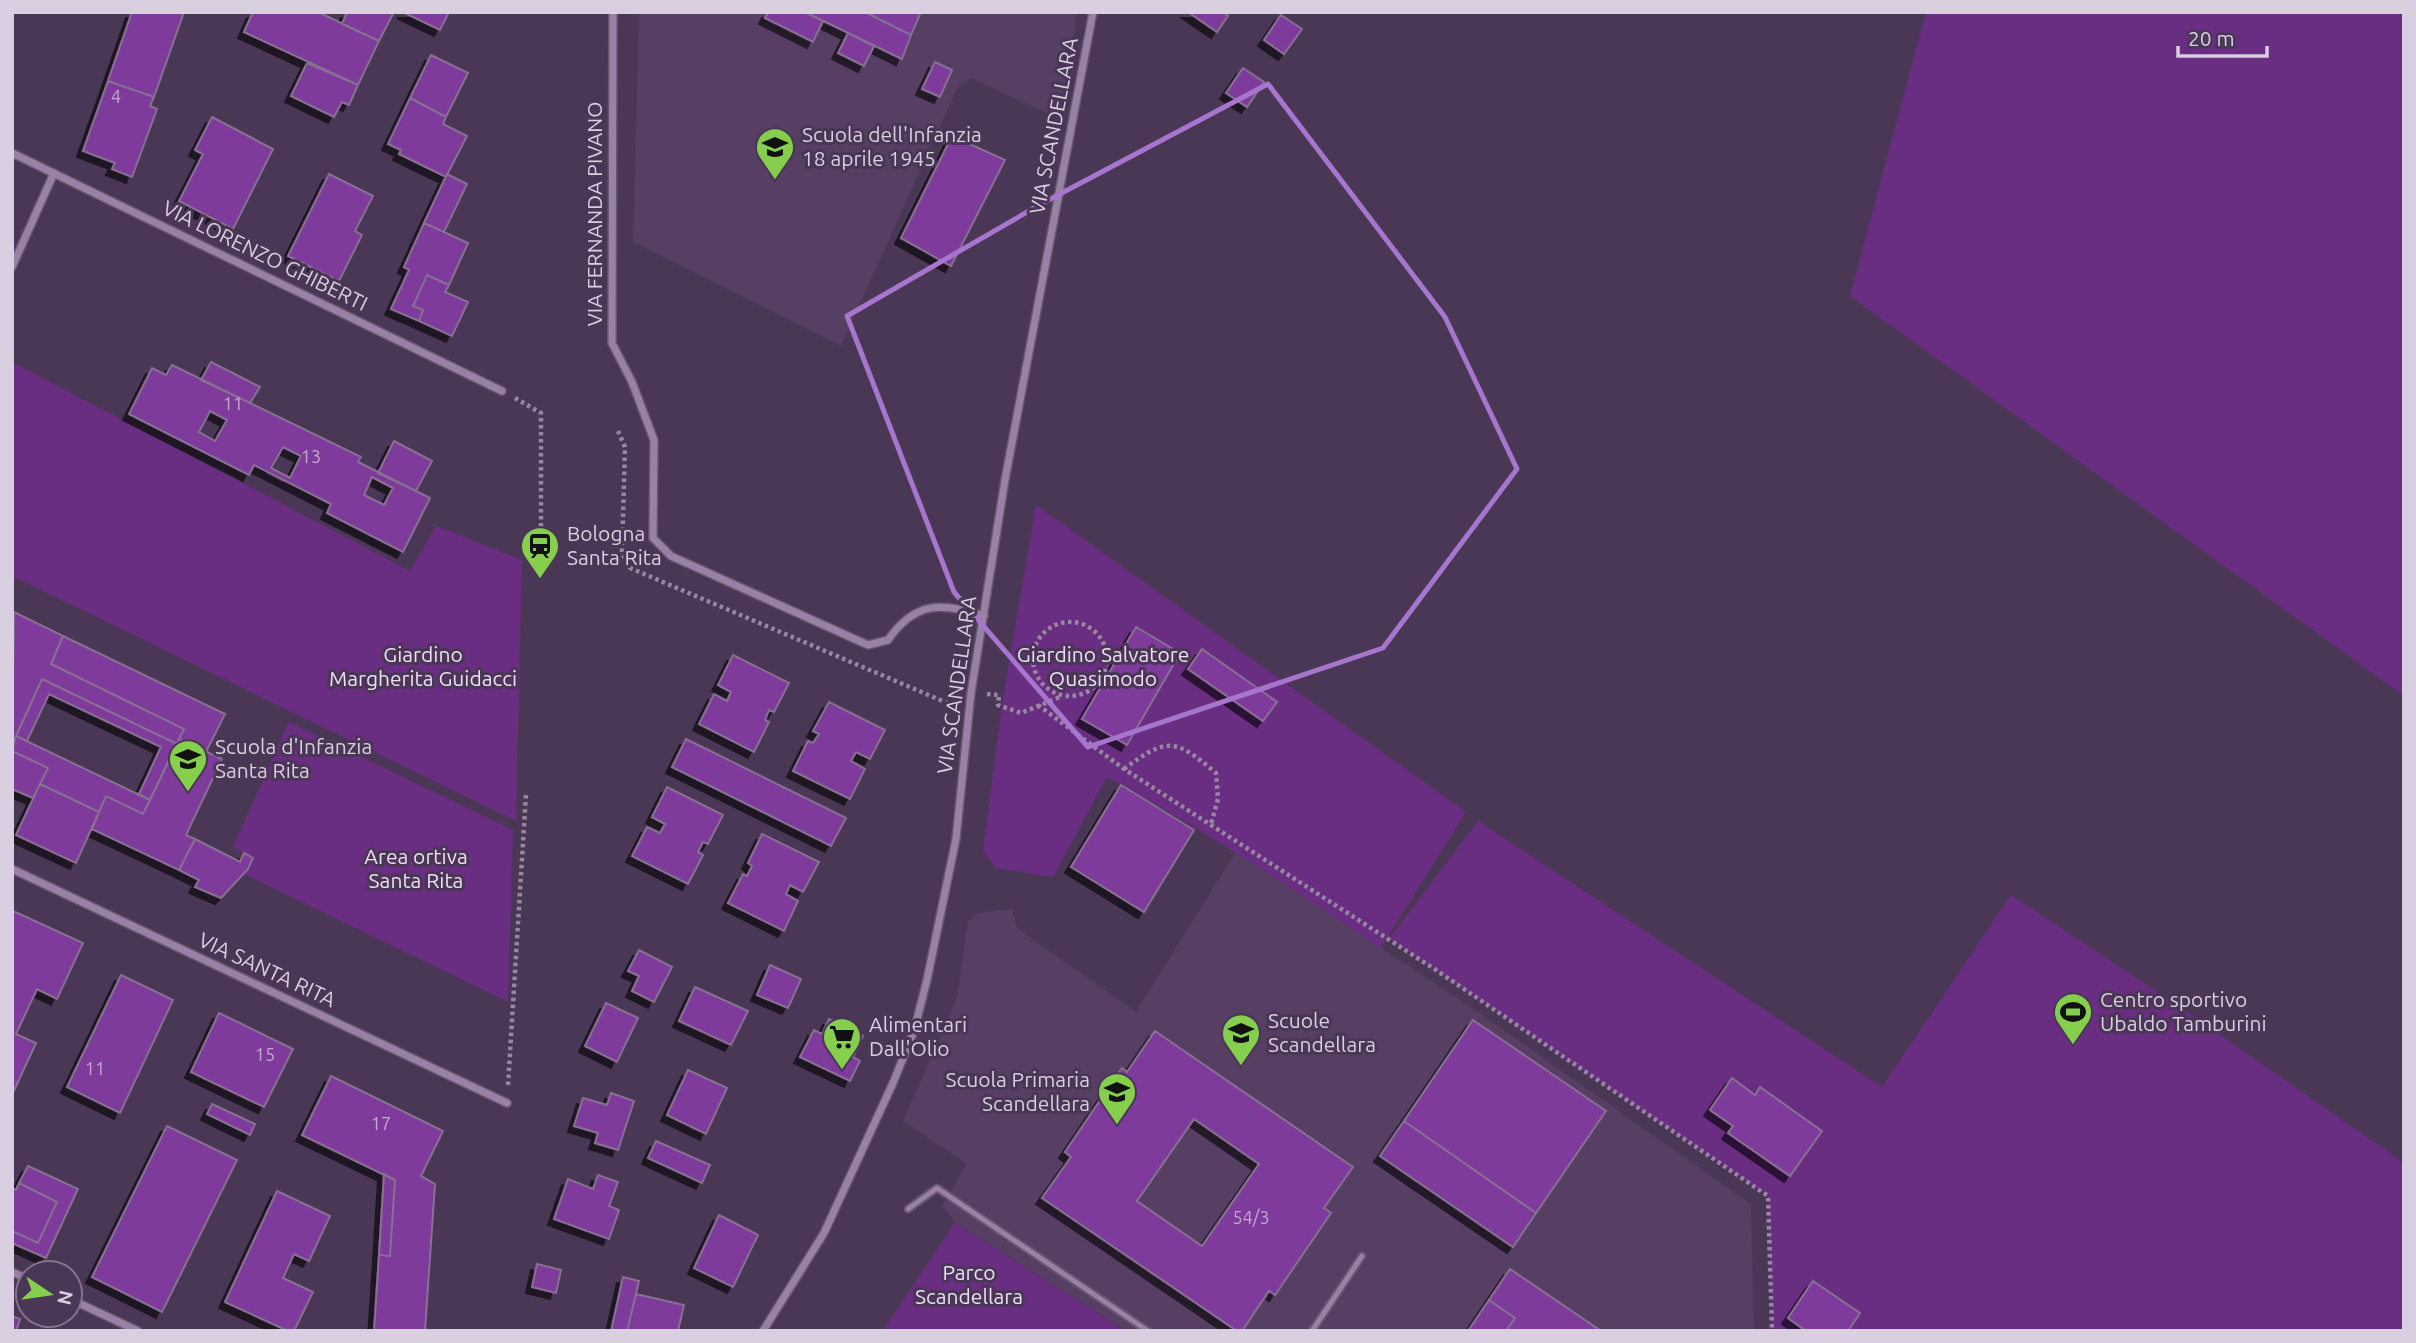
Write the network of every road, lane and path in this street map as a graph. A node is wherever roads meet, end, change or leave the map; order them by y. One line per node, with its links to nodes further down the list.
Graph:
1 (613, 12): 8 (street, VIA FERNANDA PIVANO)
2 (1093, 12): 8 (street, VIA SCANDELLARA)
3 (12, 153): 4 (street, VIA LORENZO GHIBERTI)
4 (54, 173): 5 (street); 6 (street, VIA LORENZO GHIBERTI)
5 (12, 267)
6 (502, 391): 7 (path)
7 (541, 546)
8 (984, 616): 21 (street, VIA SCANDELLARA)
9 (1061, 696): 9 (path); 10 (path)
10 (1038, 705): 11 (path); 12 (path)
11 (1007, 708)
12 (1124, 769): 14 (path); 14 (path)
13 (526, 794): 16 (path)
14 (1211, 824): 24 (path)
15 (12, 869): 16 (street, VIA SANTA RITA)
16 (507, 1103)
17 (908, 1209): 22 (lane)
18 (1362, 1256): 23 (lane)
19 (84, 1306): 20 (street)
20 (138, 1331)
21 (763, 1331)
22 (1148, 1331)
23 (1312, 1331)
24 (1772, 1331)

